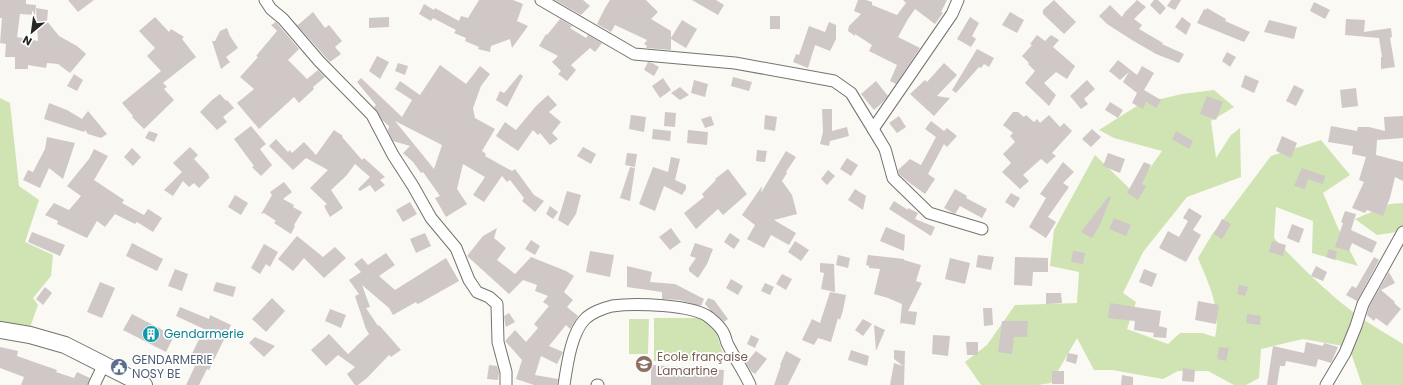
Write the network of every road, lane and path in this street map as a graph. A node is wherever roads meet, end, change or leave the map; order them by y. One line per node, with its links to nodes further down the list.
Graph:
1 (265, 0): 11 (street)
2 (541, 0): 4 (street)
3 (958, 0): 4 (street)
4 (873, 130): 5 (street)
5 (982, 229)
6 (1403, 232): 14 (street)
7 (0, 330): 8 (main road)
8 (104, 364): 9 (street); 10 (main road)
9 (94, 385)
10 (144, 385)
11 (506, 385)
12 (564, 385): 13 (street)
13 (750, 385)
14 (1326, 385)

